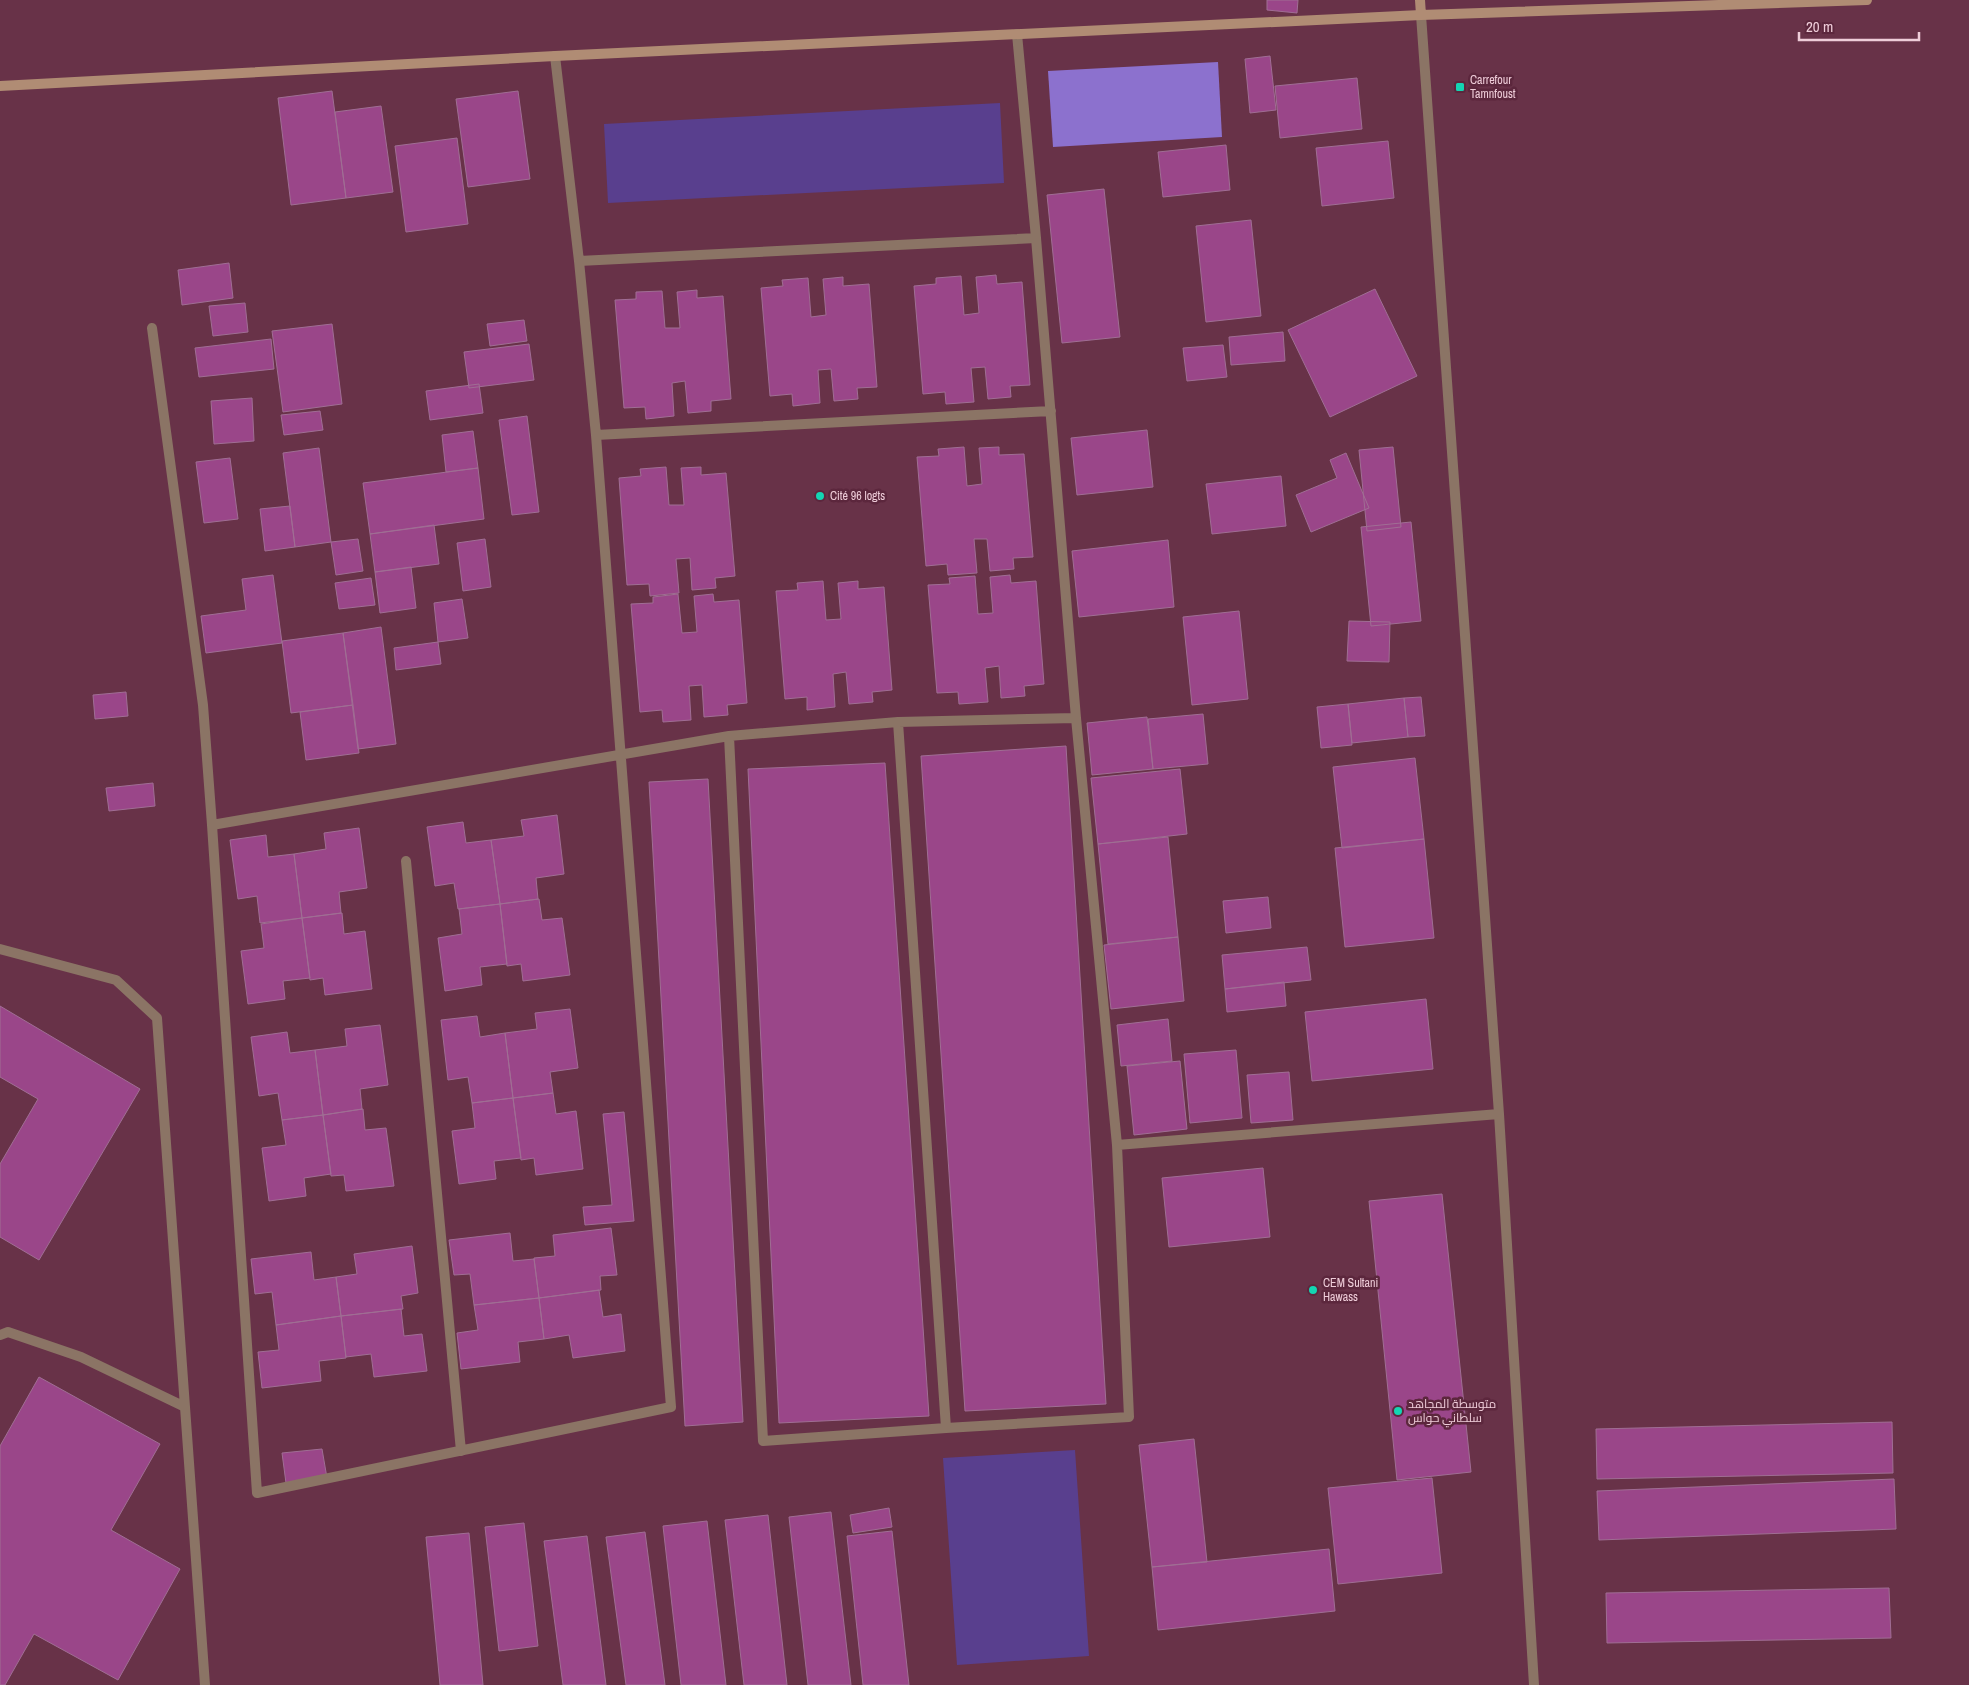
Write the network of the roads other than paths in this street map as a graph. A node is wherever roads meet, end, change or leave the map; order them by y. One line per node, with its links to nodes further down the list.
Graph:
1 (1420, 0): 3 (main road)
2 (1867, 0): 3 (main road)
3 (1421, 15): 4 (main road); 19 (street)
4 (1017, 34): 5 (main road); 7 (street)
5 (555, 56): 6 (main road); 8 (street)
6 (0, 86)
7 (1036, 238): 8 (street); 10 (street)
8 (578, 260): 11 (street)
9 (152, 328): 16 (street)
10 (1051, 412): 11 (street); 12 (street)
11 (596, 435): 15 (street)
12 (1076, 718): 13 (street); 20 (street)
13 (898, 722): 14 (street); 23 (street)
14 (729, 736): 15 (street); 23 (street)
15 (620, 755): 16 (street); 24 (street)
16 (212, 825): 24 (street)
17 (406, 862): 24 (street)
18 (0, 949): 22 (street)
19 (1499, 1114): 20 (street); 26 (street)
20 (1117, 1145): 23 (street)
21 (0, 1335): 22 (street)
22 (185, 1407): 25 (street)
23 (946, 1428)
24 (461, 1450)
25 (204, 1685)
26 (1534, 1685)

